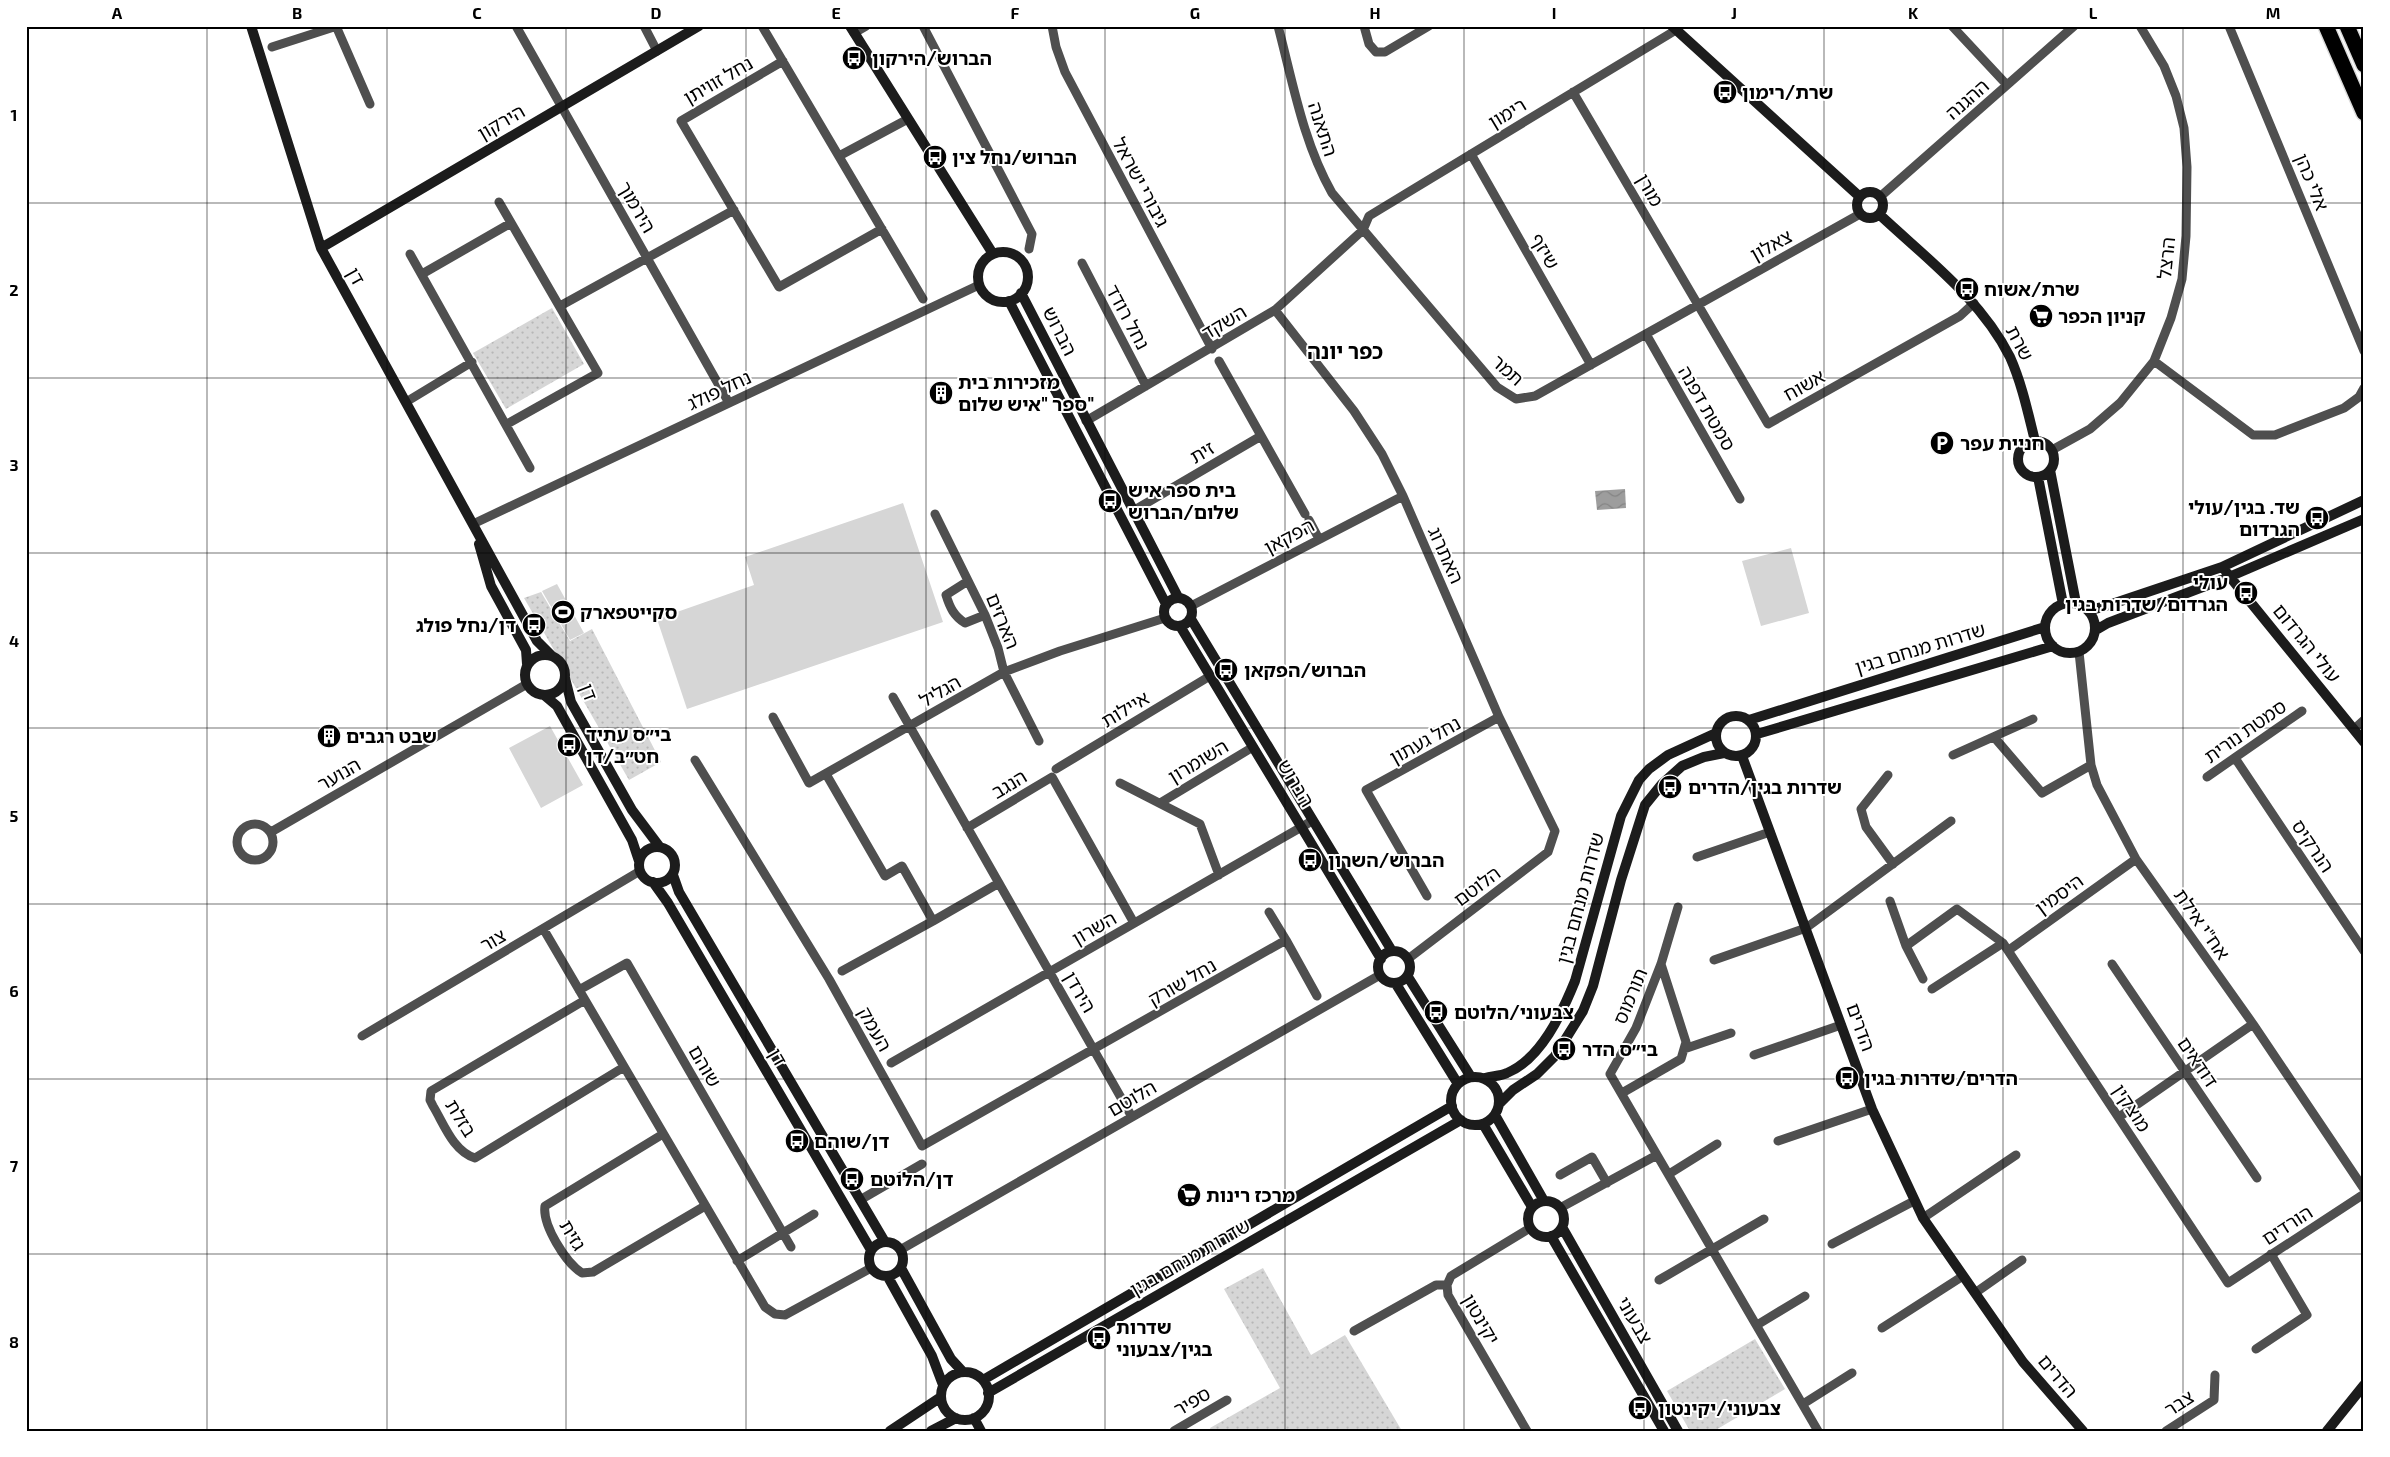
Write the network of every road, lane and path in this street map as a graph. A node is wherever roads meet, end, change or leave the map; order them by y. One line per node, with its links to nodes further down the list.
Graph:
1 (251, 26): 42 (street, דן)
2 (336, 26): 21 (street); 27 (street)
3 (516, 26): 28 (street, הירמוך)
4 (644, 26): 22 (street)
5 (699, 26): 22 (street, הירקון)
6 (762, 26): 23 (street, נחל זוויתן)
7 (866, 26): 20 (street)
8 (923, 26): 43 (street)
9 (1052, 26): 58 (street, גיבורי ישראל)
10 (1278, 26): 41 (street, התאנה)
11 (1364, 26): 12 (street)
12 (1429, 26)
13 (1952, 26): 25 (street)
14 (2074, 26): 25 (street, ההגנה)
15 (2140, 26): 61 (street, הרצל)
16 (2229, 26): 59 (street, אלי כהן)
17 (2326, 26): 29 (highway)
18 (2347, 26): 24 (highway)
19 (1674, 28): 26 (street, רימון); 34 (street)
20 (852, 30): 30 (street)
21 (272, 47)
22 (657, 51): 28 (street, הירקון)
23 (783, 61): 32 (street, נחל זוויתן); 36 (street, נחל זוויתן)
24 (2364, 65)
25 (2007, 85): 33 (street, ההגנה)
26 (1573, 92): 31 (street, רימון); 54 (street, מורן)
27 (370, 104)
28 (561, 107): 42 (street, הירקון); 46 (street, הירמוך)
29 (2364, 113)
30 (908, 119): 32 (street); 45 (street)
31 (1470, 154): 41 (street, רימון); 63 (street, שיזף)
32 (839, 156): 40 (street, נחל זוויתן)
33 (1881, 196): 34 (street); 38 (street)
34 (1860, 197): 37 (street)
35 (499, 202): 39 (street)
36 (734, 210): 40 (street, נחל זוויתן); 46 (street)
37 (1860, 214): 38 (street); 54 (street, צאלון)
38 (1880, 215): 53 (street, שרת)
39 (511, 223): 48 (street); 55 (street)
40 (882, 229): 51 (street, נחל זוויתן)
41 (1363, 230): 56 (street, השקד); 63 (street, תמר)
42 (321, 248): 66 (street, דן)
43 (1029, 249)
44 (410, 254): 48 (street)
45 (993, 254): 49 (street); 50 (street)
46 (648, 259): 55 (street); 67 (street, הירמוך)
47 (1082, 263): 64 (street, נחל רודד)
48 (422, 274): 62 (street)
49 (979, 285): 52 (street); 67 (street, נחל פולג)
50 (1021, 293): 52 (street); 68 (street, הברוש)
51 (923, 299)
52 (1009, 301): 89 (street, הברוש)
53 (1974, 303): 54 (street, אשוח); 71 (street, שרת)
54 (1698, 305): 57 (street, תמר)
55 (560, 306): 69 (street)
56 (1275, 310): 58 (street, השקד); 76 (street, האתרוג)
57 (1646, 334): 63 (street, תמר); 77 (street, סמטת דפנה)
58 (1212, 349): 64 (street, השקד)
59 (2364, 351)
60 (1219, 361): 70 (street)
61 (2154, 361): 65 (street); 72 (street, הרצל)
62 (472, 362): 66 (street); 69 (street)
63 (1592, 365)
64 (1146, 386): 68 (street, השקד)
65 (2364, 388)
66 (406, 402): 82 (street, דן)
67 (729, 403): 82 (street, נחל פולג)
68 (1086, 421): 79 (street, הברוש)
69 (507, 424): 73 (street)
70 (1261, 436): 79 (street, זית); 83 (street)
71 (2035, 441): 72 (street); 75 (street)
72 (2052, 450): 74 (street)
73 (530, 468)
74 (2050, 470): 75 (street); 88 (street)
75 (2038, 477): 90 (street)
76 (1403, 496): 83 (street, הפקאן); 111 (street, האתרוג)
77 (1740, 498)
78 (2364, 500): 84 (street)
79 (1133, 511): 87 (street, הברוש)
80 (935, 514): 86 (street, הארזים)
81 (2364, 519): 85 (street)
82 (474, 524): 101 (street, דן); 102 (street, דן)
83 (1319, 539): 91 (street, הפקאן)
84 (2222, 566): 85 (street, עולי הגרדום); 92 (street)
85 (2229, 577): 98 (street); 116 (street, עולי הגרדום)
86 (968, 581): 93 (street, הארזים); 93 (street)
87 (1178, 597): 89 (street); 91 (street)
88 (2076, 603): 90 (street); 92 (street)
89 (1166, 604): 94 (street)
90 (2063, 604): 97 (street)
91 (1192, 606): 95 (street)
92 (2089, 610): 98 (street)
93 (985, 615): 103 (street, הארזים)
94 (1165, 618): 96 (street); 103 (street, הגליל)
95 (1191, 619): 96 (street); 136 (street, הברוש)
96 (1180, 626): 104 (street, הברוש)
97 (2045, 627): 99 (street); 112 (street, שדרות מנחם בגין)
98 (2096, 630): 100 (street)
99 (2053, 646): 100 (street); 118 (street, שדרות מנחם בגין)
100 (2078, 652): 128 (street, אח"י אילת)
101 (552, 656): 102 (street); 105 (street)
102 (527, 664): 106 (street)
103 (1004, 672): 115 (street, הגליל); 120 (street, הארזים)
104 (1210, 676): 122 (street, הברוש); 129 (street, איילות)
105 (565, 678): 107 (street); 142 (street, דן)
106 (527, 684): 107 (street); 140 (street, הנוער)
107 (544, 695): 146 (street, דן)
108 (893, 697): 115 (street)
109 (2302, 711): 126 (street, סמטת נורית)
110 (773, 717): 130 (street, הגליל)
111 (1499, 717): 139 (street, האתרוג); 151 (street, נחל געתון)
112 (1748, 720): 117 (street); 118 (street)
113 (2034, 720): 119 (street)
114 (2364, 720): 116 (street)
115 (909, 727): 130 (street, הגליל); 138 (street)
116 (2354, 728): 121 (street, עולי הגרדום)
117 (1716, 733): 123 (street); 190 (street, שדרות מנחם בגין)
118 (1757, 734): 125 (street)
119 (1994, 737): 124 (street); 128 (street)
120 (1039, 741)
121 (2364, 742)
122 (1254, 747): 134 (street, השומרון); 137 (street, הברוש)
123 (1724, 753): 125 (street); 193 (street, שדרות מנחם בגין)
124 (1954, 755)
125 (1742, 756): 141 (street, הדרים)
126 (2235, 758): 132 (street, סמטת נורית); 162 (street, הנרקיס)
127 (696, 760): 184 (street, העמק)
128 (2091, 765): 144 (street, אח"י אילת)
129 (1056, 769)
130 (826, 774): 155 (street)
131 (1888, 775): 145 (street)
132 (2207, 777)
133 (1120, 783): 134 (street, השומרון)
134 (1160, 803): 148 (street, השומרון)
135 (1951, 821): 145 (street)
136 (1312, 822): 137 (street, השרון); 163 (street, הברוש)
137 (1302, 827): 148 (street, השרון); 164 (street, הברוש)
138 (967, 828): 150 (street, הירדן); 156 (street, הנגב)
139 (1555, 831): 165 (street, הלוטם)
140 (271, 832): 140 (street)
141 (1770, 832): 143 (street); 157 (street, הדרים)
142 (659, 846): 146 (street); 147 (street)
143 (1697, 857)
144 (2136, 859): 161 (street, היסמין); 179 (street, אח"י אילת)
145 (1893, 864): 157 (street)
146 (640, 866): 149 (street); 158 (street, צור)
147 (672, 875): 149 (street); 213 (street, דן)
148 (1219, 875): 156 (street, השרון)
149 (653, 882): 229 (street, דן)
150 (999, 883): 155 (street); 170 (street, הירדן)
151 (1427, 896)
152 (1890, 901): 160 (street)
153 (1678, 907): 167 (street, תורמוס)
154 (1269, 912): 159 (street)
155 (933, 921): 169 (street)
156 (1134, 924): 170 (street, השרון)
157 (1806, 928): 166 (street); 180 (street, הדרים)
158 (544, 930): 176 (street); 182 (street, צור)
159 (1286, 940): 177 (street); 184 (street, נחל שורק)
160 (1906, 946): 161 (street); 173 (street)
161 (2006, 947): 175 (street, היסמין); 198 (street, מוצקין)
162 (2363, 950)
163 (1392, 951): 164 (street); 165 (street)
164 (1381, 959): 171 (street)
165 (1408, 959): 172 (street)
166 (1714, 960)
167 (1661, 964): 183 (street, תורמוס); 192 (street, תורמוס)
168 (2112, 964): 188 (street, דודאים)
169 (842, 971)
170 (1050, 972): 184 (street, הירדן); 186 (street, השרון)
171 (1380, 975): 174 (street); 197 (street, הלוטם)
172 (1408, 977): 174 (street); 189 (street)
173 (1924, 979)
174 (1396, 984): 191 (street)
175 (1932, 989)
176 (579, 990): 178 (street); 224 (street, שוהם)
177 (1317, 996)
178 (585, 1000): 187 (street); 187 (street, בזלת)
179 (2253, 1024): 188 (street); 211 (street, אח"י אילת)
180 (1841, 1025): 185 (street); 195 (street, הדרים)
181 (1731, 1033): 183 (street)
182 (362, 1036)
183 (1684, 1049): 192 (street)
184 (1094, 1050): 197 (street, הירדן)
185 (1754, 1055)
186 (891, 1063)
187 (624, 1067): 201 (street)
188 (2184, 1072): 198 (street); 209 (street, דודאים)
189 (1471, 1077): 190 (street); 191 (street)
190 (1485, 1078): 193 (street)
191 (1458, 1084): 194 (street)
192 (1622, 1093): 204 (street, תורמוס)
193 (1500, 1103): 196 (street)
194 (1452, 1106): 199 (street); 251 (street, שדרות מנחם בגין)
195 (1872, 1109): 202 (street); 215 (street, הדרים)
196 (1495, 1115): 200 (street); 214 (street)
197 (1132, 1117): 230 (street, הלוטם)
198 (2119, 1117): 240 (street, מוצקין)
199 (1461, 1120): 200 (street); 254 (street, שדרות מנחם בגין)
200 (1483, 1124): 217 (street)
201 (663, 1134): 216 (street); 216 (street, גזית)
202 (1778, 1141)
203 (1717, 1144): 207 (street)
204 (1657, 1155): 207 (street, תורמוס); 210 (street)
205 (2016, 1155): 220 (street)
206 (922, 1164): 213 (street)
207 (1669, 1174): 231 (street, תורמוס)
208 (1560, 1175): 210 (street)
209 (2258, 1178)
210 (1607, 1183): 218 (street)
211 (2364, 1189)
212 (2364, 1194): 232 (street, הורדים)
213 (860, 1200): 226 (street, דן)
214 (1544, 1201): 217 (street); 218 (street)
215 (1914, 1202): 220 (street, הדרים); 227 (street)
216 (705, 1206): 234 (street)
217 (1532, 1208): 223 (street)
218 (1560, 1208): 222 (street)
219 (814, 1214): 224 (street)
220 (1923, 1218): 237 (street, הדרים)
221 (1764, 1219): 231 (street)
222 (1562, 1227): 225 (street); 266 (street, צבעוני)
223 (1530, 1228): 225 (street); 241 (street, יקינטון)
224 (783, 1233): 228 (street, שוהם); 234 (street)
225 (1551, 1236): 265 (street, צבעוני)
226 (885, 1242): 229 (street); 230 (street)
227 (1832, 1244)
228 (791, 1247)
229 (871, 1250): 235 (street)
230 (900, 1250): 236 (street)
231 (1713, 1250): 239 (street); 244 (street, תורמוס)
232 (2271, 1254): 240 (street, הורדים); 247 (street)
233 (2022, 1260): 242 (street)
234 (737, 1261): 235 (street)
235 (871, 1268): 238 (street)
236 (901, 1268): 238 (street); 248 (street)
237 (1963, 1276): 242 (street, הדרים); 245 (street)
238 (888, 1277): 253 (street)
239 (1659, 1280)
240 (2228, 1283)
241 (1447, 1285): 246 (street); 264 (street, יקינטון)
242 (1975, 1293): 268 (street, הדרים)
243 (1805, 1296): 244 (street)
244 (1757, 1325): 257 (street, תורמוס)
245 (1882, 1328)
246 (1354, 1331)
247 (2256, 1349)
248 (963, 1372): 251 (street); 253 (street)
249 (1852, 1373): 257 (street)
250 (2215, 1375): 269 (street, צבר)
251 (982, 1380): 254 (street)
252 (2364, 1384): 270 (street)
253 (944, 1385): 255 (street)
254 (988, 1394): 259 (street)
255 (941, 1397): 258 (street); 260 (street)
256 (1227, 1400): 263 (street, ספיר)
257 (1802, 1404): 267 (street, תורמוס)
258 (956, 1418): 259 (street); 261 (street)
259 (974, 1418): 262 (street)
260 (890, 1431)
261 (931, 1431)
262 (981, 1431)
263 (1174, 1431)
264 (1527, 1431)
265 (1664, 1431)
266 (1678, 1431)
267 (1818, 1431)
268 (2083, 1431)
269 (2166, 1431)
270 (2327, 1431)

